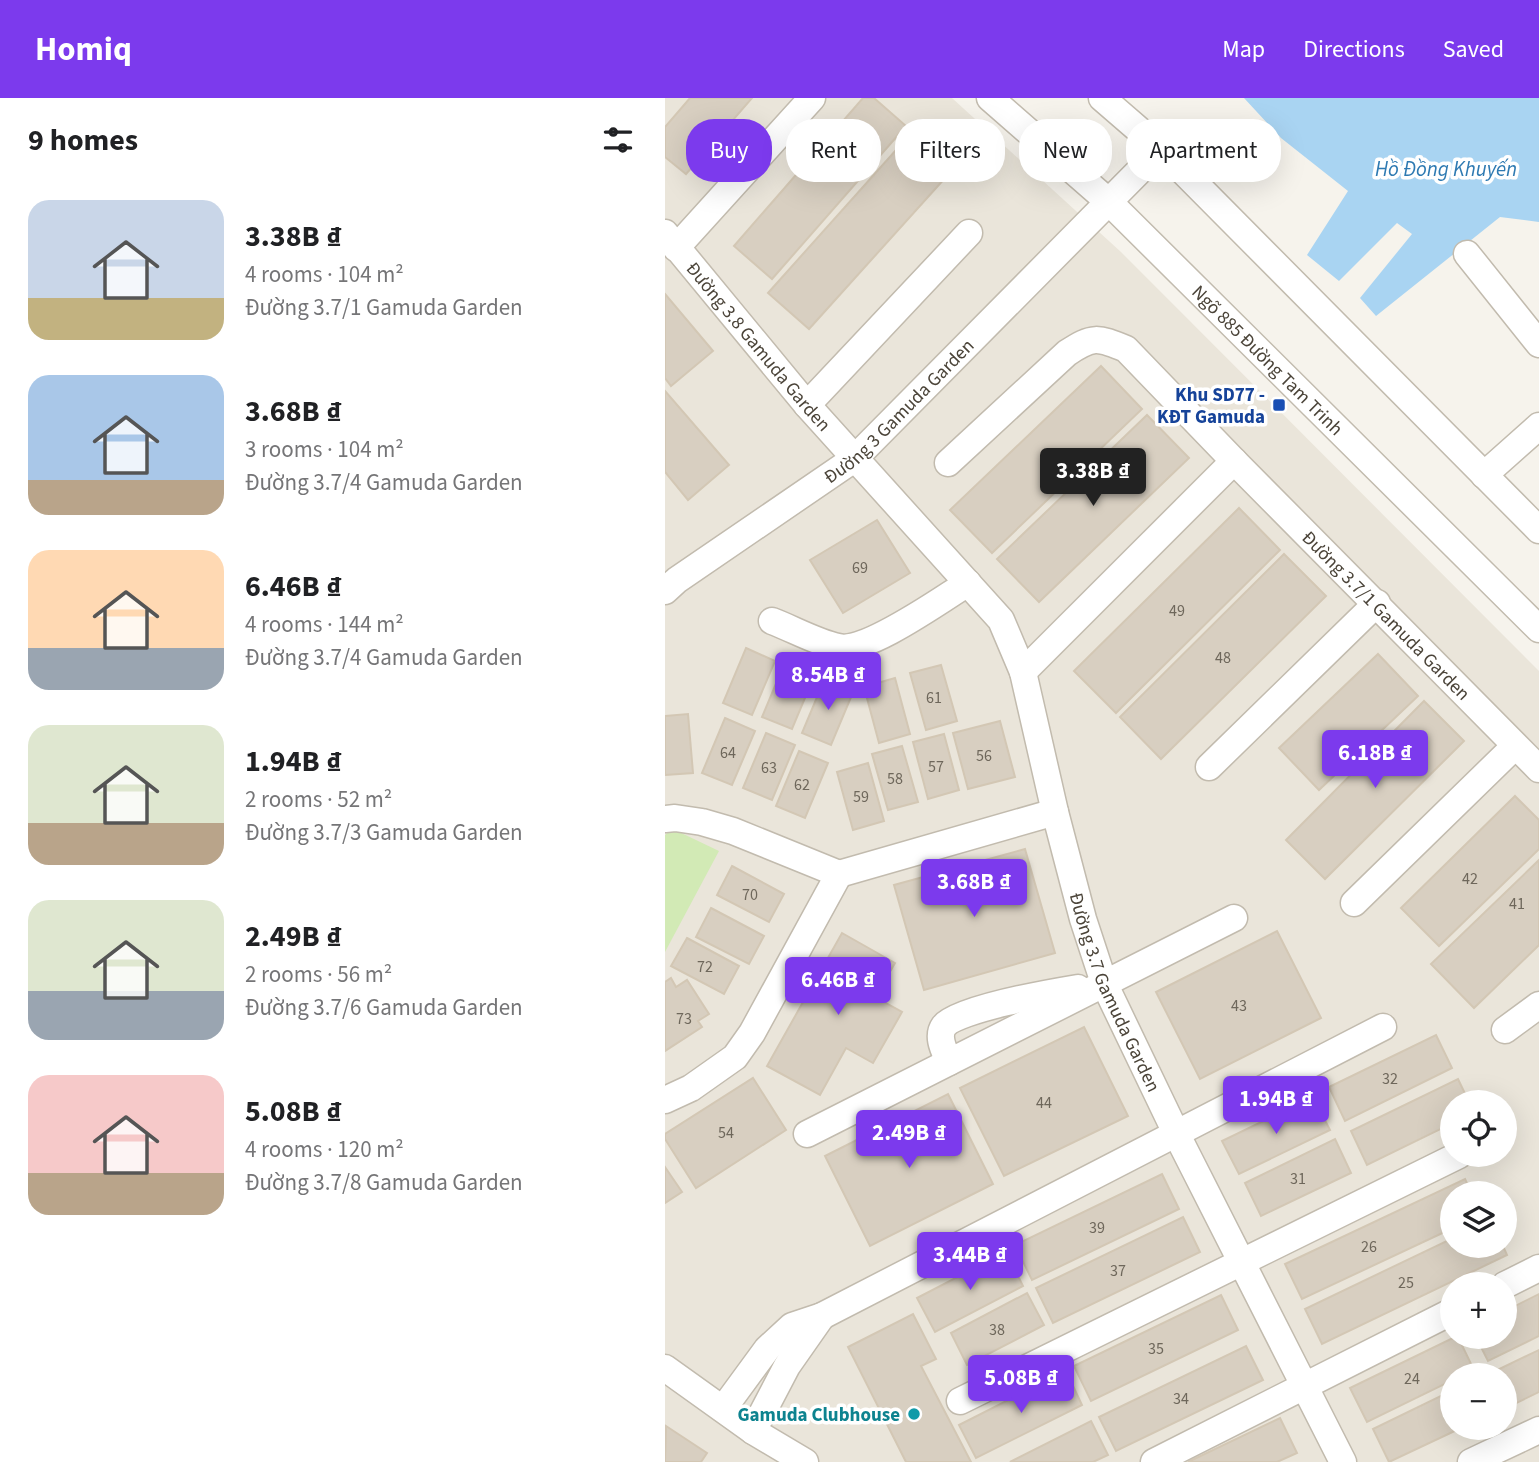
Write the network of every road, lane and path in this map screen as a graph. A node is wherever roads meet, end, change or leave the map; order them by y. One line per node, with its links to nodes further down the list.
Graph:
1 (812, 98): 9 (street)
2 (990, 98): 7 (street, Ngõ 885 Đường Tam Trinh)
3 (1102, 98): 4 (street)
4 (1126, 119)
5 (1129, 182): 7 (street, Đường 3 Gamuda Garden)
6 (1194, 182): 17 (street)
7 (1109, 202): 14 (street, Đường 3 Gamuda Garden); 23 (street, Ngõ 885 Đường Tam Trinh)
8 (969, 233): 12 (street)
9 (671, 240): 12 (street, Đường 3.8 Gamuda Garden)
10 (1467, 254): 11 (street)
11 (1539, 344)
12 (807, 405): 14 (street, Đường 3.8 Gamuda Garden)
13 (1539, 426): 17 (street)
14 (854, 459): 19 (street, Đường 3.7 Gamuda Garden); 20 (street, Đường 3 Gamuda Garden)
15 (1234, 461): 16 (street, Đường 3.7/1 Gamuda Garden); 21 (street, Đường 3.7/1 Gamuda Garden); 24 (street)
16 (948, 463)
17 (1484, 475): 18 (street)
18 (1539, 530)
19 (968, 583): 22 (street); 24 (street, Đường 3.7 Gamuda Garden)
20 (665, 591)
21 (1377, 603): 25 (street, Đường 3.7/1 Gamuda Garden); 26 (street)
22 (772, 621)
23 (1539, 629)
24 (1023, 672): 28 (street, Đường 3.7 Gamuda Garden)
25 (1515, 746): 27 (street, Đường 3.7/1 Gamuda Garden); 31 (street)
26 (1209, 767)
27 (1539, 769)
28 (1055, 812): 30 (street); 33 (street, Đường 3.7 Gamuda Garden)
29 (665, 819): 30 (street)
30 (839, 874): 38 (street)
31 (1354, 903)
32 (1234, 918): 33 (street)
33 (1104, 983): 37 (street); 37 (street); 39 (street, Đường 3.7 Gamuda Garden)
34 (1539, 1005): 36 (street)
35 (1383, 1027): 39 (street)
36 (1505, 1030)
37 (950, 1062): 40 (street)
38 (665, 1100)
39 (1176, 1133): 42 (street, Đường 3.7 Gamuda Garden); 45 (street)
40 (807, 1134)
41 (1440, 1164): 42 (street)
42 (1242, 1263): 48 (street, Đường 3.7 Gamuda Garden); 49 (street)
43 (1539, 1268): 44 (street)
44 (1517, 1279)
45 (822, 1316): 50 (street); 52 (street)
46 (1440, 1318): 48 (street)
47 (665, 1368): 50 (street)
48 (1303, 1386): 54 (street); 55 (street, Đường 3.7 Gamuda Garden)
49 (960, 1401)
50 (723, 1409): 52 (street)
51 (1539, 1430): 56 (street)
52 (753, 1431): 53 (street)
53 (805, 1462)
54 (1154, 1462)
55 (1343, 1462)
56 (1471, 1462)

